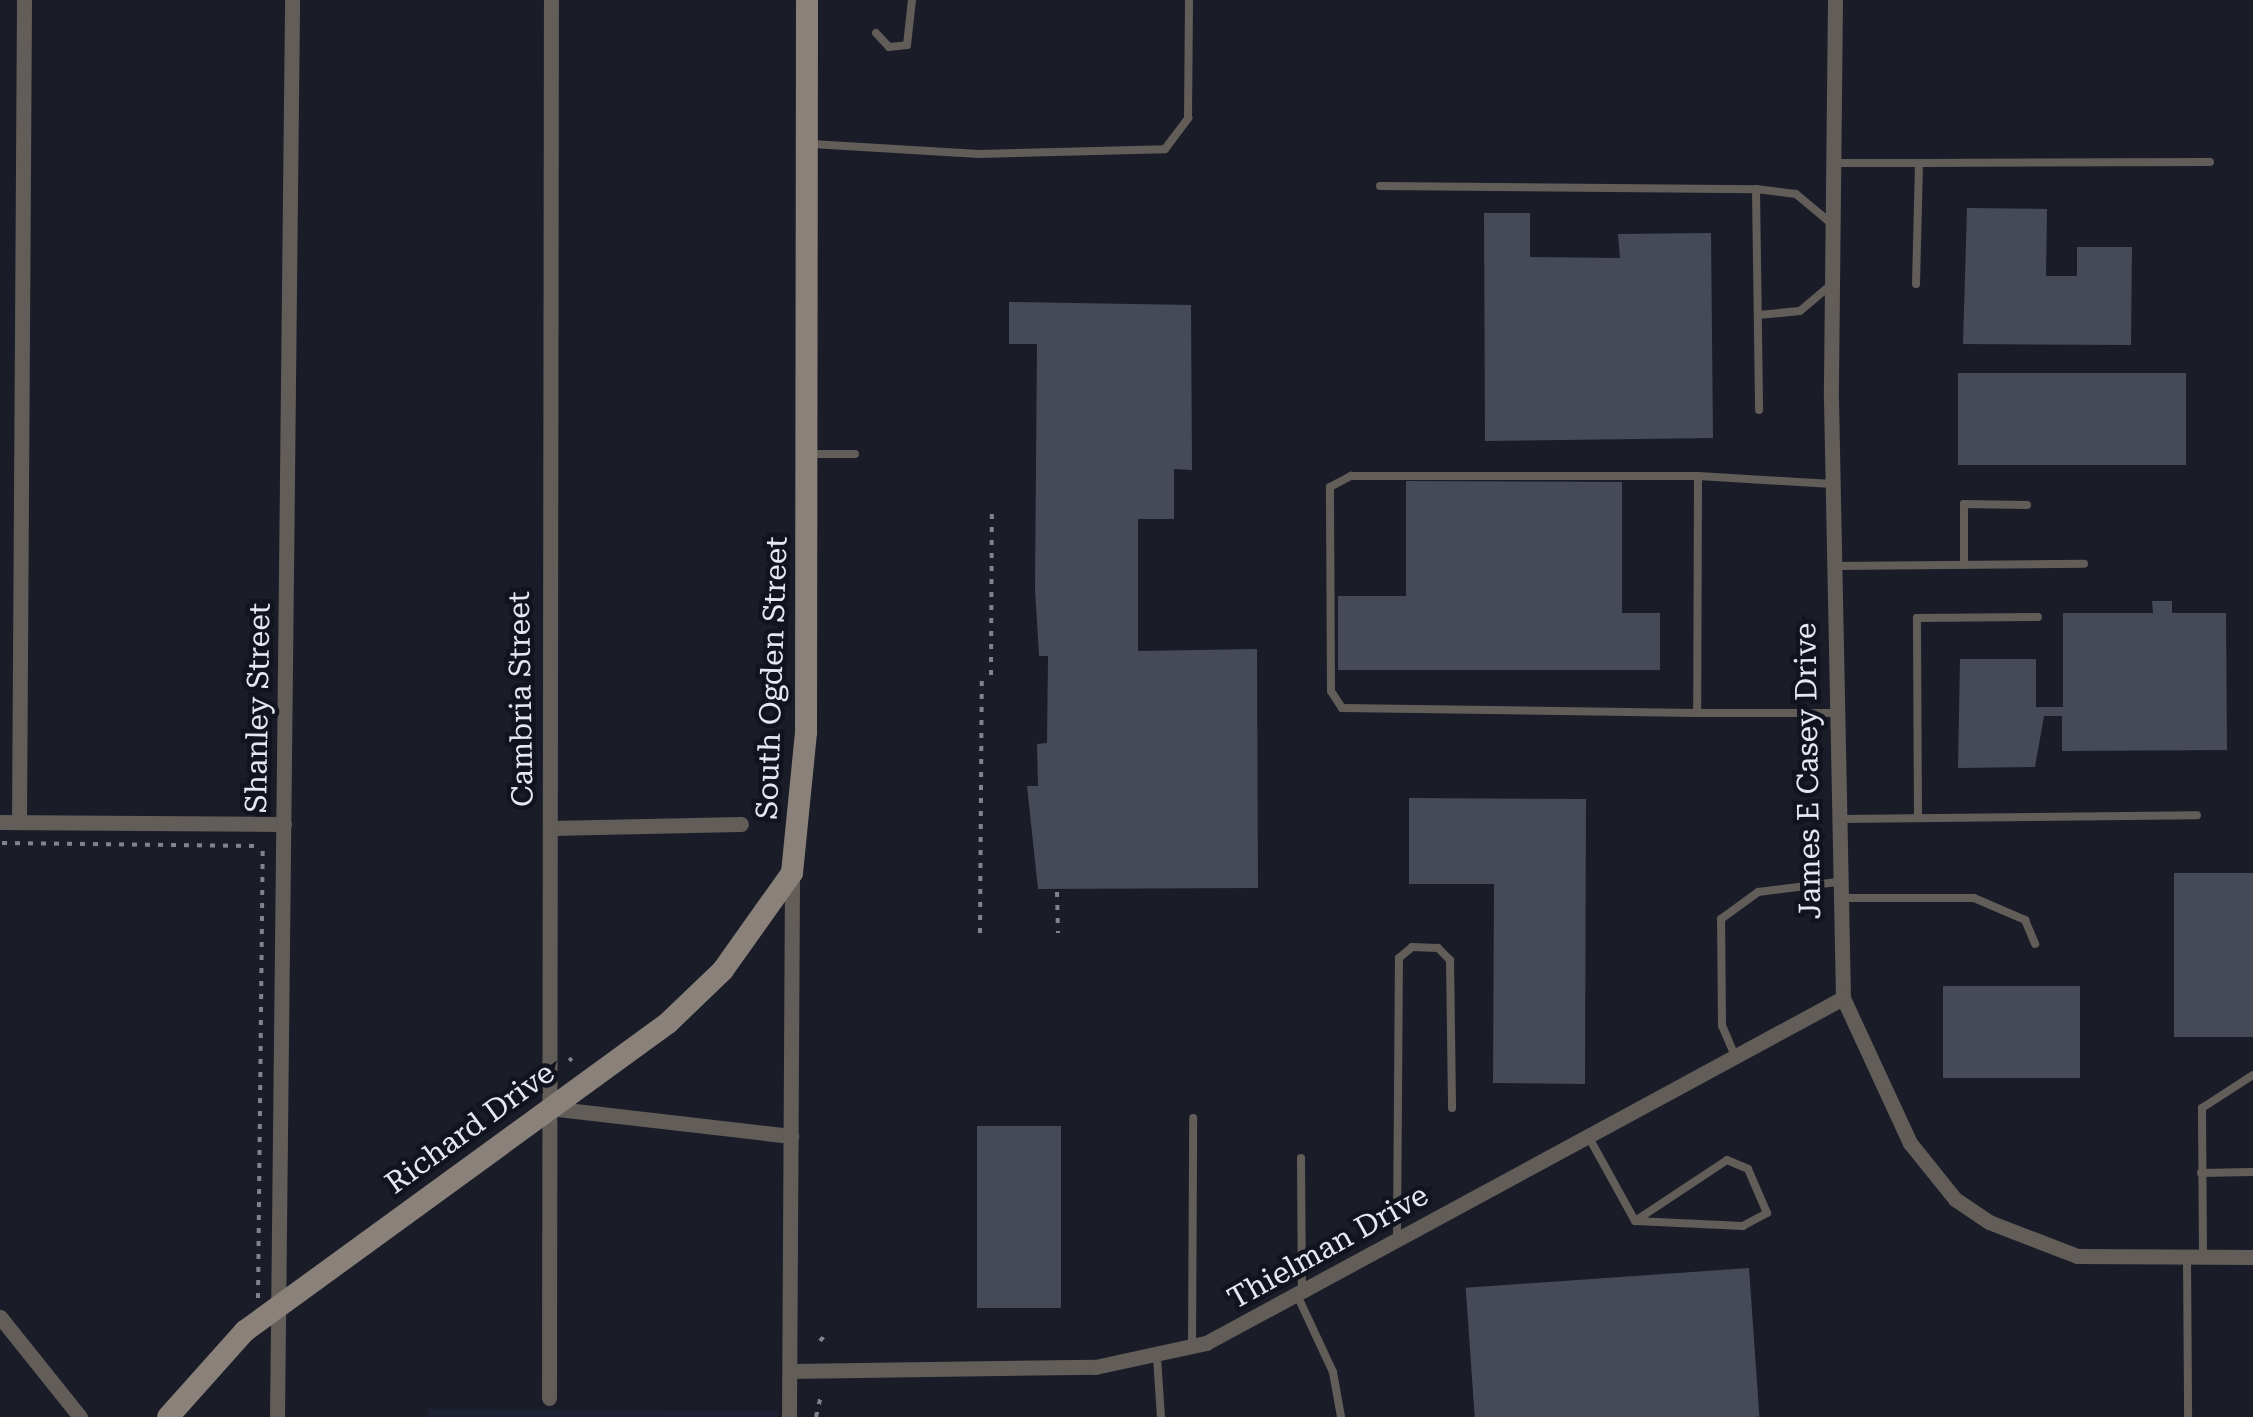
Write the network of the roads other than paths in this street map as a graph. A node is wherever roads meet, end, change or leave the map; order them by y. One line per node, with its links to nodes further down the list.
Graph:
1 (24, 0): 35 (street)
2 (292, 0): 36 (street, Shanley Street)
3 (550, 0): 38 (street, Cambria Street)
4 (808, 0): 9 (street, South Ogden Street)
5 (912, 0): 8 (lane)
6 (1189, 0): 9 (lane)
7 (1835, 0): 12 (street, James E Casey Drive)
8 (876, 32)
9 (807, 144): 20 (street, South Ogden Street)
10 (2210, 162): 11 (lane)
11 (1919, 163): 12 (lane); 17 (lane)
12 (1832, 164): 15 (street, James E Casey Drive)
13 (1380, 186): 14 (lane)
14 (1756, 188): 15 (lane); 18 (lane)
15 (1832, 224): 16 (street, James E Casey Drive)
16 (1832, 284): 18 (lane); 23 (street, James E Casey Drive)
17 (1916, 284)
18 (1758, 315): 19 (lane)
19 (1759, 410)
20 (807, 454): 21 (lane); 39 (street, South Ogden Street)
21 (855, 454)
22 (1698, 476): 23 (lane); 29 (lane); 29 (lane)
23 (1832, 484): 27 (street, James E Casey Drive)
24 (2027, 505): 26 (lane)
25 (2084, 564): 26 (lane)
26 (1964, 565): 27 (lane)
27 (1833, 566): 30 (street, James E Casey Drive)
28 (2038, 618): 32 (lane)
29 (1697, 713): 30 (lane)
30 (1835, 713): 33 (street, James E Casey Drive)
31 (2197, 814): 32 (lane)
32 (1918, 818): 33 (lane)
33 (1836, 820): 40 (street, James E Casey Drive)
34 (0, 822): 35 (street)
35 (19, 822): 36 (street)
36 (284, 824): 58 (street, Shanley Street)
37 (742, 824): 38 (street)
38 (550, 828): 45 (street, Cambria Street)
39 (792, 873): 45 (street, Richard Drive); 49 (street, South Ogden Street)
40 (1837, 890): 41 (lane); 42 (street, James E Casey Drive); 43 (lane)
41 (2035, 944)
42 (1844, 998): 43 (street, Thielman Drive); 55 (street, James E Casey Drive)
43 (1734, 1056): 48 (street, Thielman Drive)
44 (2253, 1075): 51 (lane)
45 (549, 1108): 49 (street); 58 (street, Richard Drive); 63 (street, Cambria Street)
46 (1452, 1108): 54 (lane)
47 (1193, 1118): 60 (lane)
48 (1587, 1134): 53 (lane); 54 (street, Thielman Drive)
49 (791, 1136): 62 (street, South Ogden Street)
50 (1302, 1158): 57 (lane)
51 (2201, 1172): 52 (lane); 55 (lane)
52 (2253, 1172)
53 (1635, 1221): 53 (lane)
54 (1396, 1242): 57 (street, Thielman Drive)
55 (2195, 1257): 56 (street, James E Casey Drive); 70 (lane)
56 (2253, 1257)
57 (1300, 1296): 60 (street, Thielman Drive); 69 (lane)
58 (268, 1304): 65 (street, Richard Drive); 66 (street, Shanley Street)
59 (0, 1318): 64 (street)
60 (1192, 1347): 61 (street, Thielman Drive)
61 (1157, 1357): 62 (street, Thielman Drive); 68 (lane)
62 (790, 1371): 67 (street, South Ogden Street)
63 (549, 1398)
64 (80, 1417)
65 (168, 1417)
66 (277, 1417)
67 (789, 1417)
68 (1161, 1417)
69 (1341, 1417)
70 (2188, 1417)

